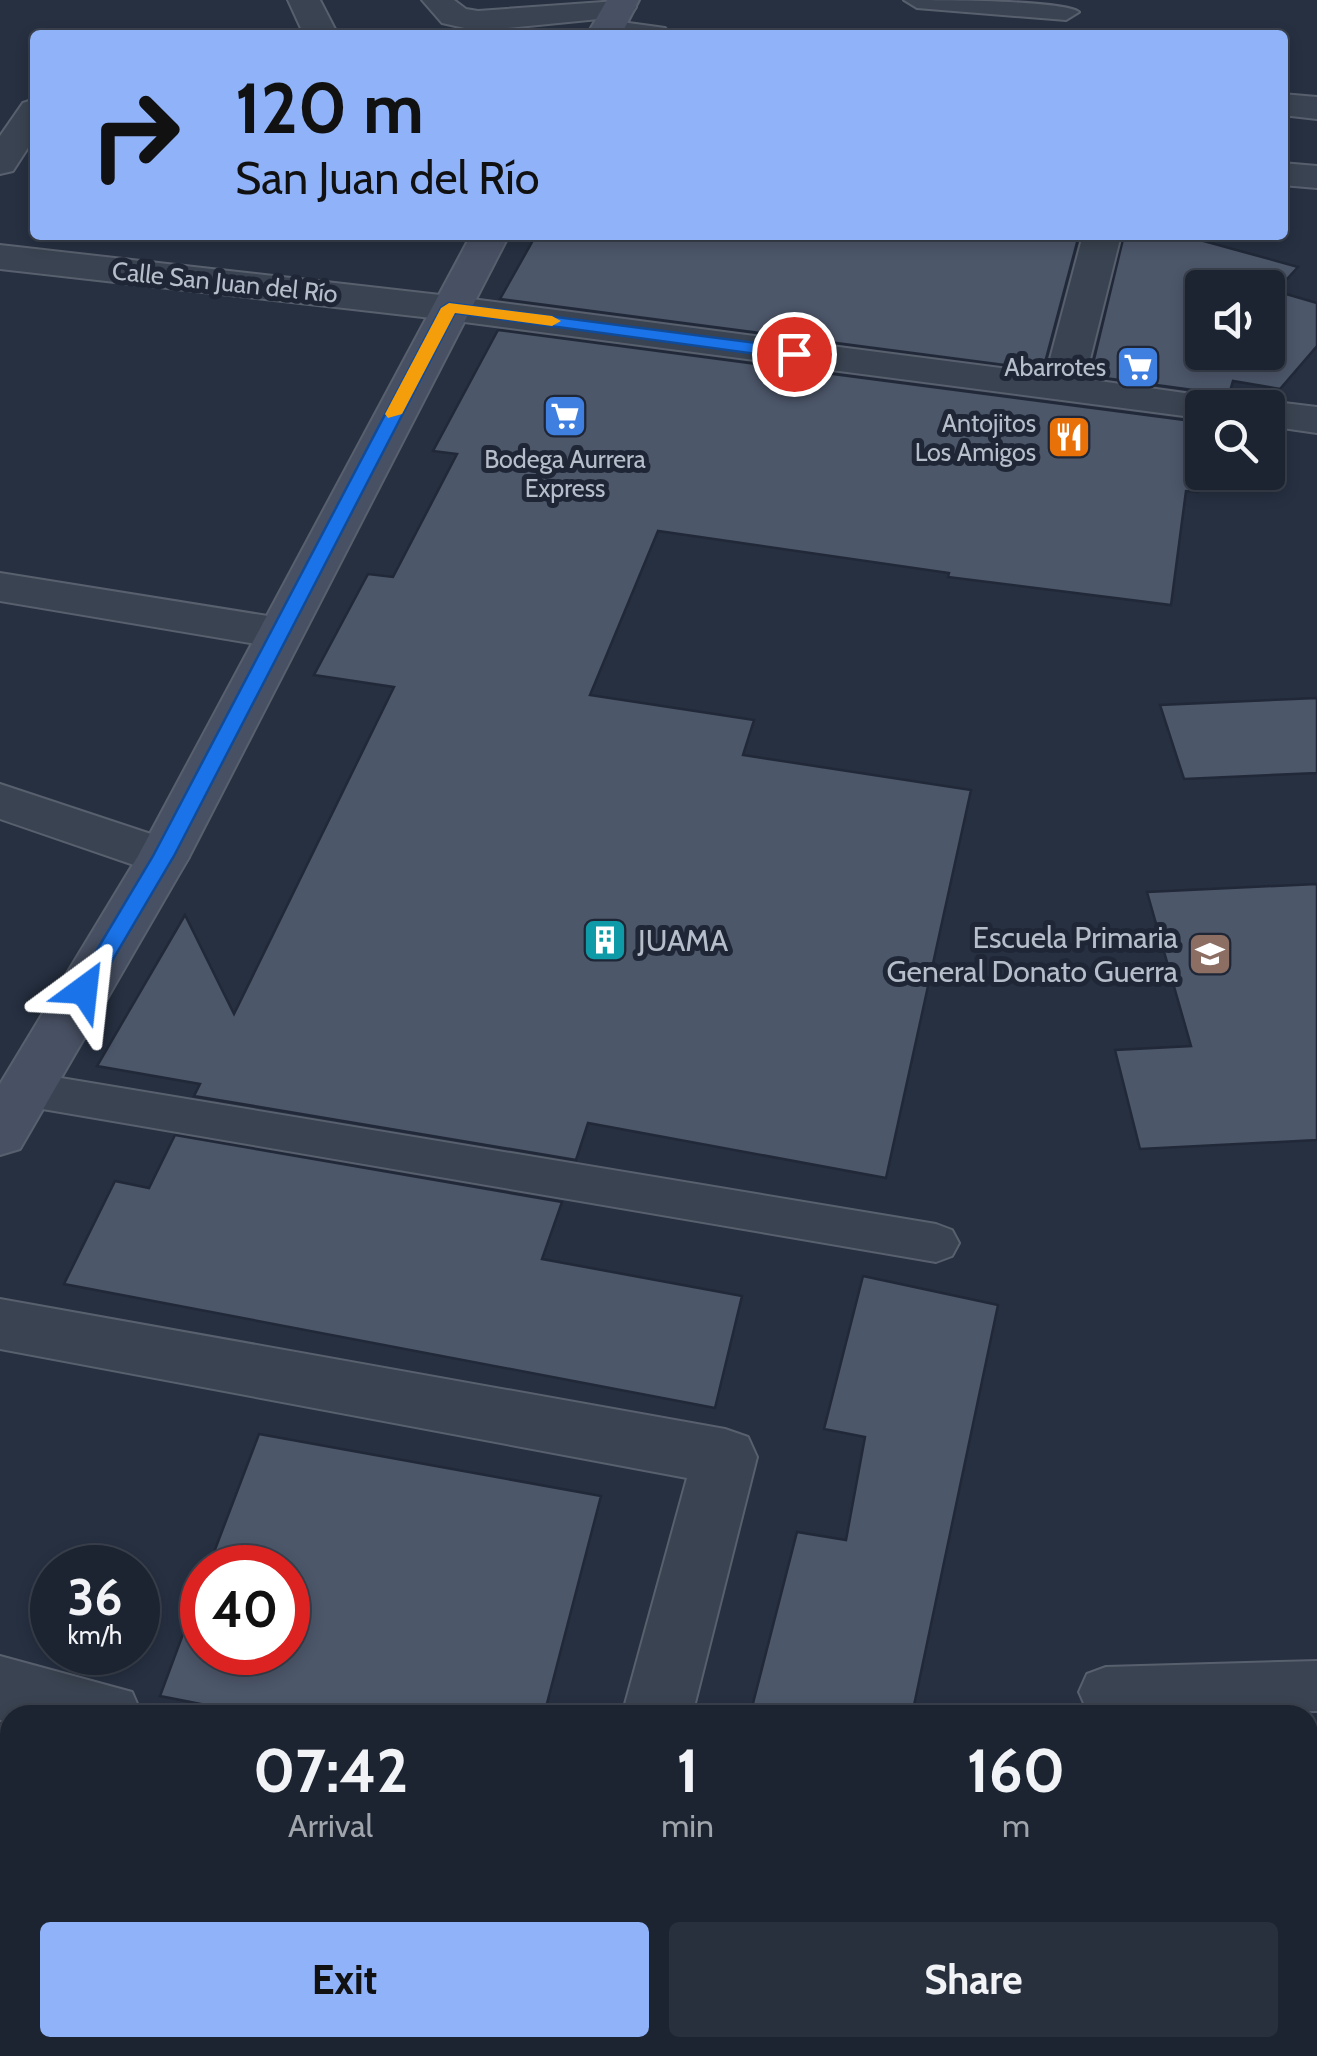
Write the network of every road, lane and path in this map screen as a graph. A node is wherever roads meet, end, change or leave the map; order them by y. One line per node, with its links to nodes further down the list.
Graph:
1 (304, 0): 6 (street)
2 (438, 0): 5 (street)
3 (917, 0): 4 (lane)
4 (1066, 12)
5 (613, 18): 7 (street)
6 (319, 30)
7 (642, 30)
8 (1288, 105): 9 (street)
9 (1317, 108)
10 (30, 117): 11 (street)
11 (0, 162)
12 (1288, 175): 13 (street)
13 (1317, 178)
14 (487, 240): 17 (street)
15 (1101, 240): 18 (street)
16 (0, 257): 17 (street, Calle San Juan del Río)
17 (449, 308): 18 (street, Calle San Juan del Río); 23 (street)
18 (1062, 389): 19 (street, Calle San Juan del Río)
19 (1184, 404)
20 (1285, 416): 21 (street)
21 (1317, 420)
22 (0, 587): 23 (street)
23 (280, 633): 25 (street)
24 (0, 801): 25 (street)
25 (163, 856): 26 (street)
26 (8, 1117): 27 (lane)
27 (936, 1243)
28 (0, 1324): 33 (street)
29 (1317, 1686): 31 (lane)
30 (0, 1688): 32 (street)
31 (1106, 1692)
32 (67, 1705)
33 (660, 1705)

